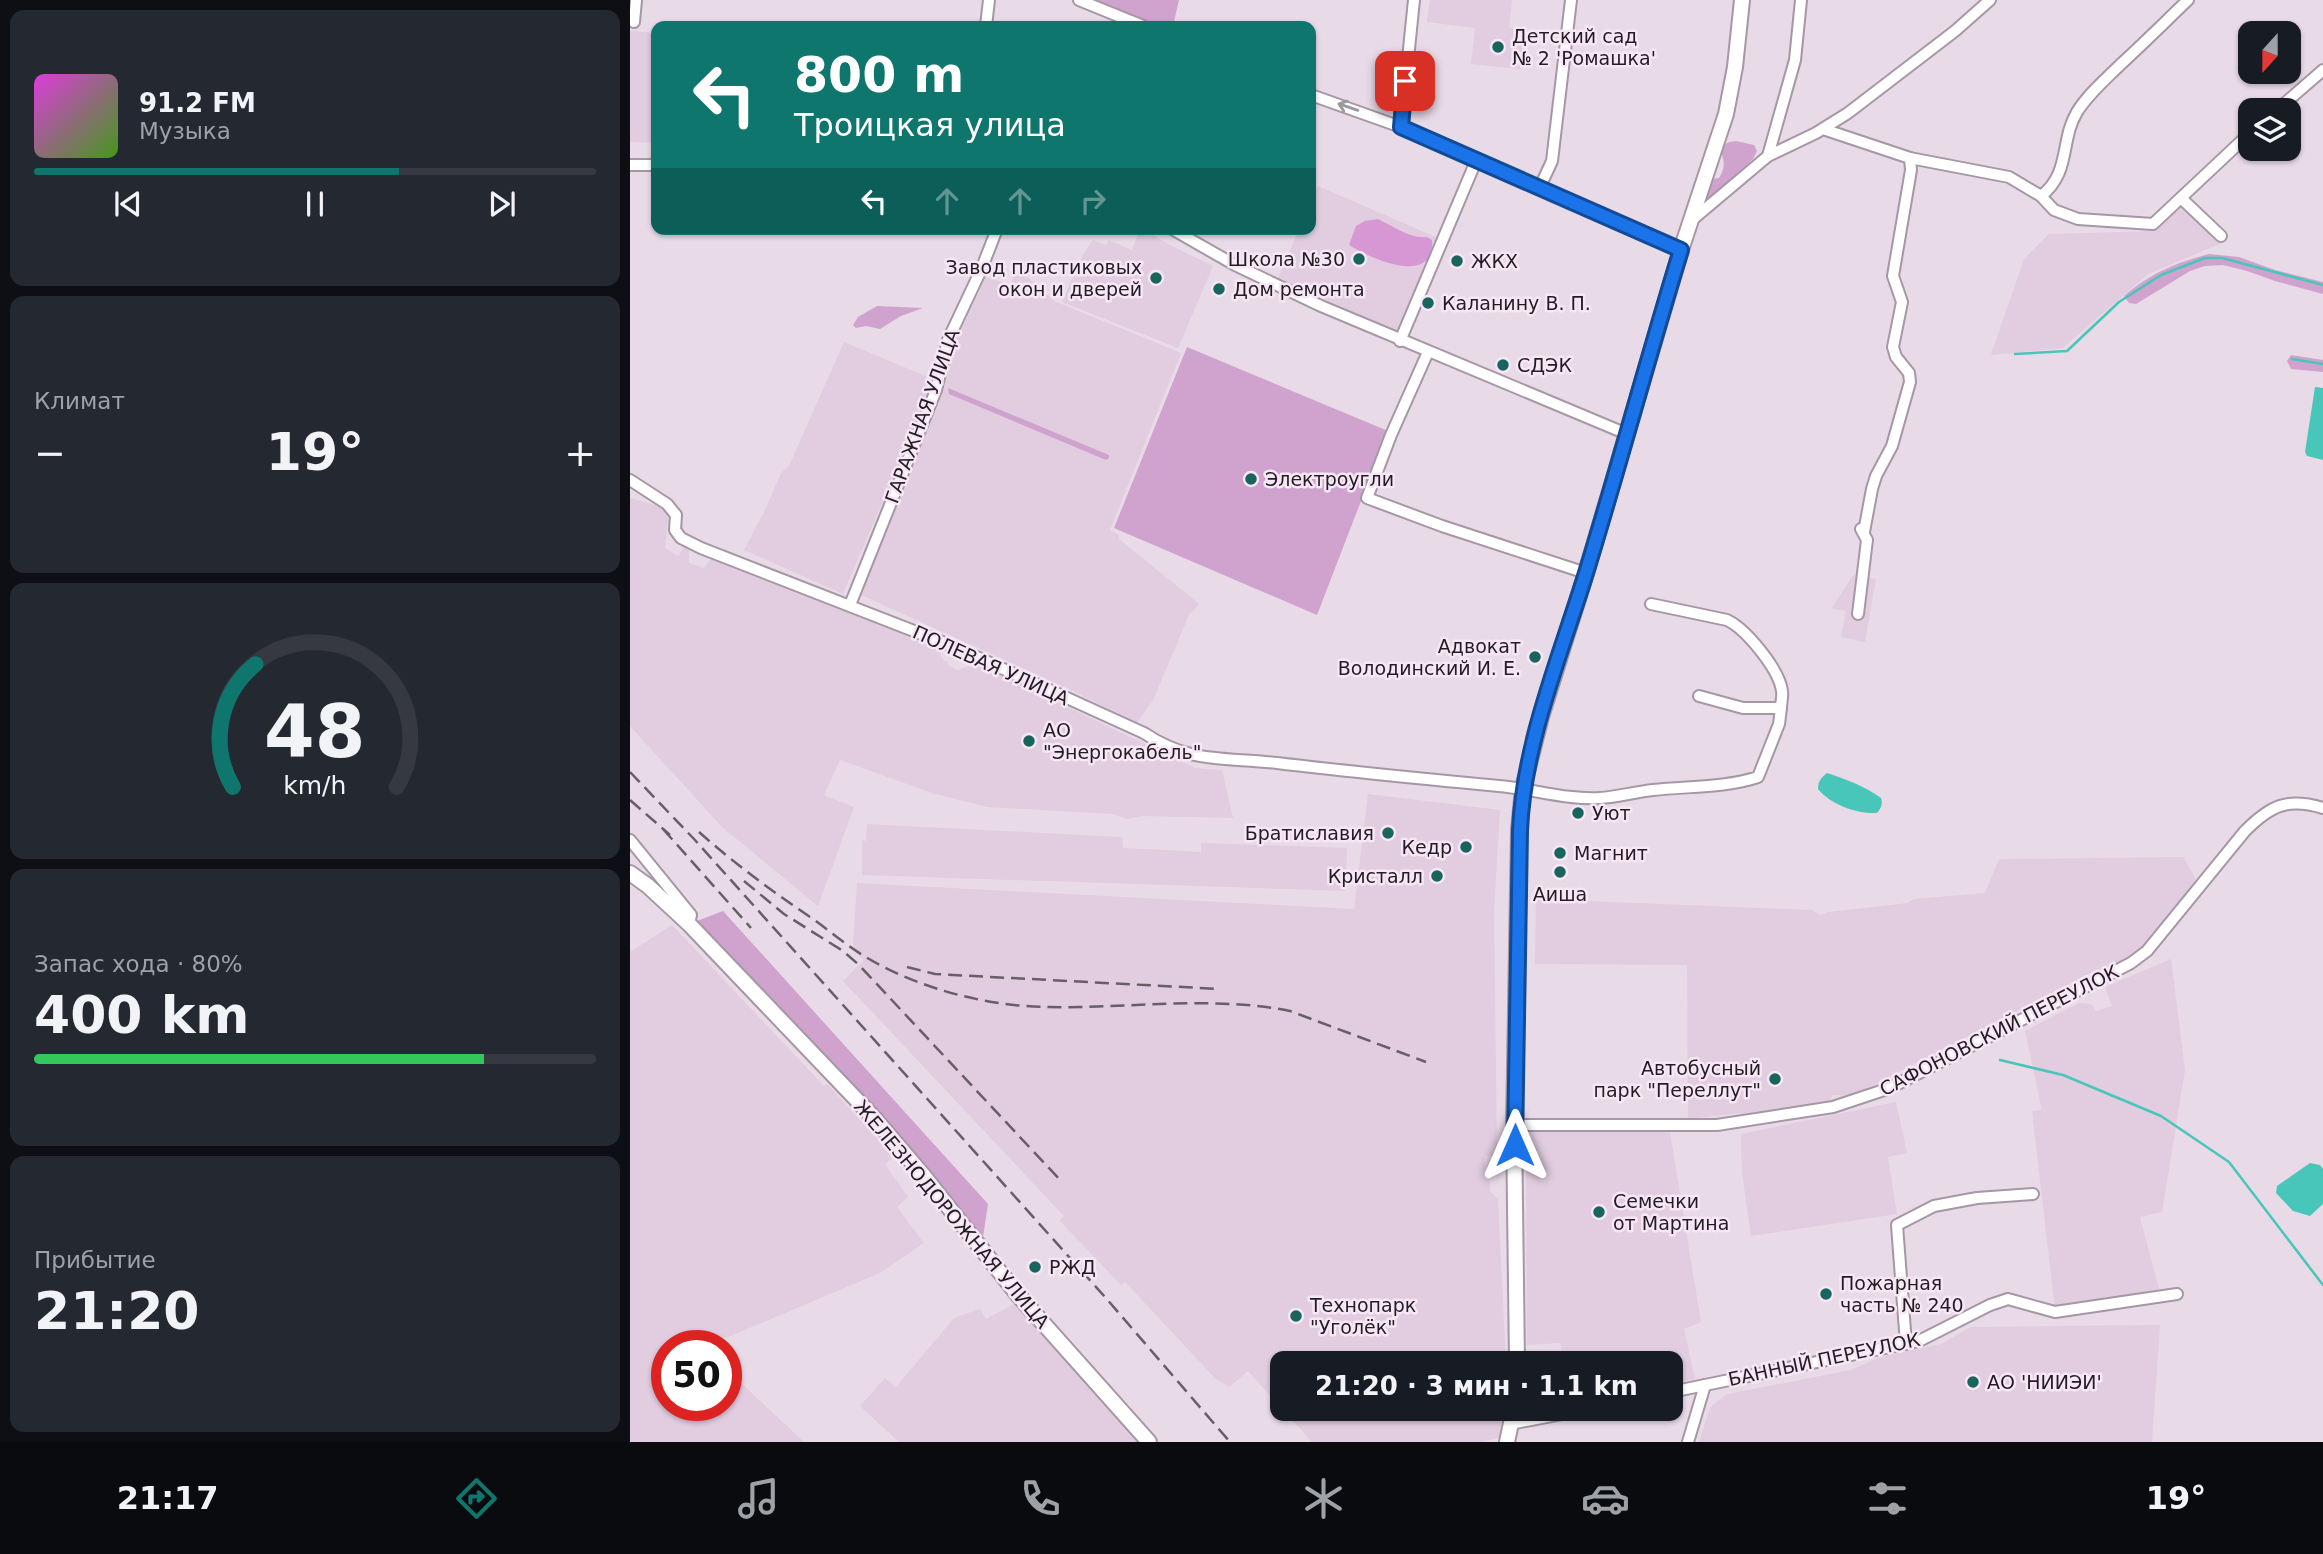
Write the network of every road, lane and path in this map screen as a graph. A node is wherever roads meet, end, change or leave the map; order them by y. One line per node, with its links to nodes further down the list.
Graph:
1 (636, 0): 12 (street)
2 (989, 0): 10 (street)
3 (1079, 0): 11 (street)
4 (1414, 0): 16 (street)
5 (1571, 0): 24 (street)
6 (1742, 0): 27 (main road)
7 (1801, 0): 19 (street)
8 (1990, 0): 17 (street)
9 (2188, 0): 25 (street)
10 (987, 21)
11 (1131, 21)
12 (634, 22)
13 (2323, 70): 15 (street)
14 (1316, 97): 16 (street, one-way to 14)
15 (2291, 98)
16 (1401, 127): 21 (street)
17 (1824, 129): 19 (street); 20 (street)
18 (2238, 145): 26 (street)
19 (1768, 156): 27 (street)
20 (1910, 158): 25 (street); 39 (street)
21 (1476, 161): 24 (street); 32 (street)
22 (630, 165): 23 (street)
23 (651, 165)
24 (1539, 189): 31 (street)
25 (2041, 196): 26 (street)
26 (2182, 199): 30 (street)
27 (1692, 220): 31 (main road)
28 (995, 235): 38 (street, ГАРАЖНАЯ УЛИЦА)
29 (1183, 235): 32 (street)
30 (2221, 236)
31 (1681, 250): 34 (main road)
32 (1400, 341): 33 (street)
33 (1428, 352): 34 (street); 36 (street)
34 (1627, 434): 36 (main road)
35 (630, 480): 38 (street, ПОЛЕВАЯ УЛИЦА)
36 (1586, 573): 42 (main road)
37 (1651, 604): 41 (street)
38 (850, 605): 42 (street, ПОЛЕВАЯ УЛИЦА)
39 (1858, 614)
40 (1699, 696): 41 (street)
41 (1781, 708): 42 (street, ПОЛЕВАЯ УЛИЦА)
42 (1523, 788): 47 (main road)
43 (2323, 808): 47 (street, САФОНОВСКИЙ ПЕРЕУЛОК)
44 (630, 840): 46 (street)
45 (630, 873): 46 (main road, ЖЕЛЕЗНОДОРОЖНАЯ УЛИЦА)
46 (689, 924): 57 (main road, ЖЕЛЕЗНОДОРОЖНАЯ УЛИЦА)
47 (1514, 1125): 51 (main road)
48 (2033, 1194): 50 (street)
49 (2177, 1294): 50 (street, БАННЫЙ ПЕРЕУЛОК)
50 (1906, 1344): 52 (street, БАННЫЙ ПЕРЕУЛОК)
51 (1517, 1351)
52 (1705, 1385): 53 (street, БАННЫЙ ПЕРЕУЛОК); 59 (street)
53 (1683, 1390)
54 (1511, 1421): 56 (main road)
55 (1526, 1421): 56 (street)
56 (1510, 1424): 58 (main road)
57 (1149, 1442)
58 (1507, 1442)
59 (1688, 1442)

